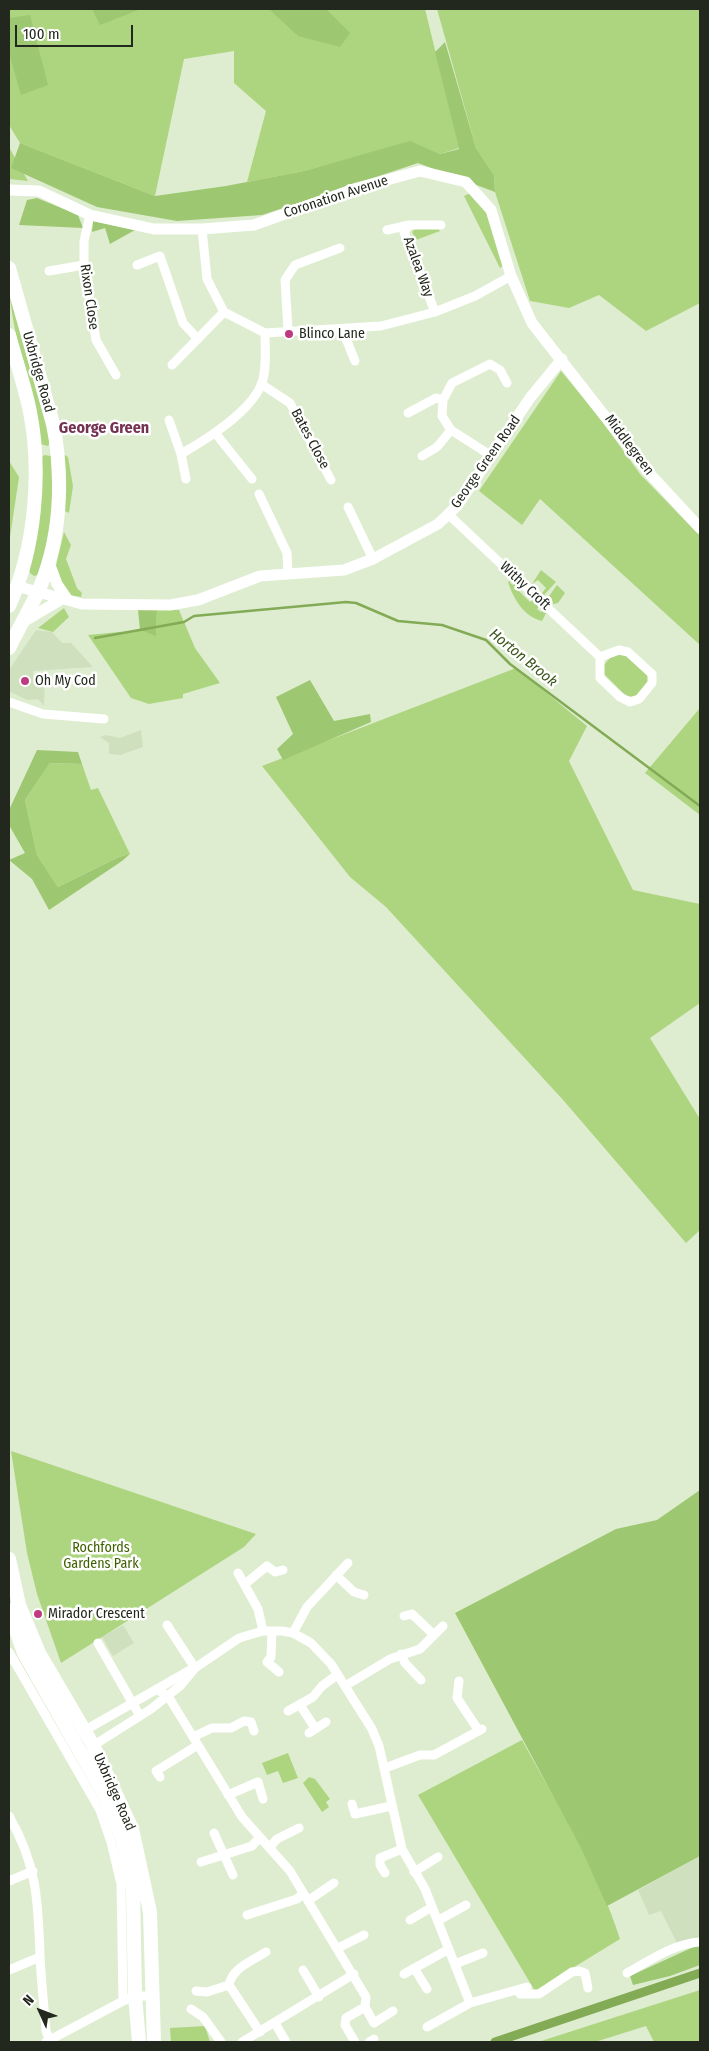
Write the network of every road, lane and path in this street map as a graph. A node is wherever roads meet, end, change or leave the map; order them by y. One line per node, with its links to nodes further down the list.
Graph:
1 (9, 190): 2 (street, Coronation Avenue)
2 (90, 215): 5 (street, Coronation Avenue); 9 (street, Rixon Close)
3 (409, 225): 4 (street, Azalea Way); 6 (street); 14 (street, Azalea Way)
4 (442, 225)
5 (202, 229): 12 (street, Coronation Avenue); 13 (street)
6 (387, 230)
7 (340, 248): 16 (street)
8 (137, 265): 19 (street)
9 (84, 266): 11 (street); 23 (street, Rixon Close)
10 (9, 268): 42 (main road, Uxbridge Road)
11 (49, 271)
12 (511, 276): 14 (street); 20 (street, Coronation Avenue)
13 (224, 312): 17 (street); 19 (street)
14 (435, 312): 15 (street)
15 (342, 329): 16 (street); 21 (street)
16 (288, 330): 17 (street)
17 (266, 333): 25 (street)
18 (9, 335): 44 (main road, Uxbridge Road)
19 (198, 339): 22 (street)
20 (562, 358): 32 (street, George Green Road); 40 (street, Middlegreen)
21 (356, 361)
22 (172, 364)
23 (116, 374)
24 (507, 383): 26 (street)
25 (261, 384): 30 (street); 36 (street, Bates Close)
26 (443, 400): 27 (street); 29 (street)
27 (408, 413)
28 (169, 420): 31 (street)
29 (451, 430): 32 (street); 33 (street)
30 (216, 434): 31 (street); 35 (street)
31 (182, 454): 34 (street)
32 (490, 455): 39 (street, George Green Road)
33 (422, 456)
34 (186, 479)
35 (252, 479)
36 (331, 480)
37 (259, 494): 43 (street)
38 (348, 507): 41 (street)
39 (449, 515): 41 (street, George Green Road); 50 (street, Withy Croft)
40 (700, 528)
41 (373, 559): 43 (street, George Green Road)
42 (48, 560): 45 (main road, Uxbridge Road); 46 (street)
43 (288, 574): 46 (street, George Green Road)
44 (16, 586): 45 (street, George Green Road); 47 (main road, Uxbridge Road)
45 (38, 592): 46 (street, George Green Road); 48 (main road, Uxbridge Road)
46 (65, 600): 48 (street)
47 (9, 606)
48 (22, 622): 49 (main road, Uxbridge Road)
49 (9, 648)
50 (600, 657): 50 (street)
51 (9, 702): 52 (street)
52 (104, 719)
53 (9, 1560): 84 (main road, Uxbridge Road)
54 (348, 1563): 57 (street)
55 (282, 1570): 58 (street)
56 (238, 1573): 58 (street)
57 (336, 1575): 59 (street); 65 (street)
58 (245, 1584): 64 (street)
59 (364, 1595)
60 (9, 1610): 84 (main road, Uxbridge Road)
61 (404, 1616): 66 (street)
62 (167, 1624): 70 (street)
63 (443, 1626): 66 (street)
64 (267, 1631): 65 (street); 70 (street); 71 (street)
65 (293, 1633): 72 (street)
66 (434, 1635): 69 (street)
67 (98, 1643): 78 (street)
68 (9, 1652): 134 (street, Uxbridge Road)
69 (401, 1654): 73 (street); 75 (street)
70 (194, 1668): 76 (street); 77 (street)
71 (279, 1672)
72 (337, 1675): 75 (street); 79 (street)
73 (421, 1680)
74 (459, 1681): 87 (street)
75 (345, 1686): 87 (street)
76 (156, 1689): 77 (street); 78 (street)
77 (168, 1696): 81 (street); 85 (street)
78 (133, 1703): 81 (street); 84 (street)
79 (300, 1705): 80 (street); 82 (street)
80 (288, 1711)
81 (140, 1716): 86 (street)
82 (326, 1722)
83 (254, 1731): 85 (street)
84 (78, 1734): 86 (main road, Uxbridge Road)
85 (195, 1741): 88 (street); 89 (street)
86 (87, 1748): 132 (main road, Uxbridge Road); 134 (main road, Uxbridge Road)
87 (384, 1768): 92 (street)
88 (160, 1777)
89 (228, 1795): 90 (street); 96 (street)
90 (263, 1799)
91 (352, 1804): 92 (street)
92 (391, 1806): 98 (street)
93 (9, 1816): 102 (street)
94 (298, 1828): 97 (street)
95 (214, 1834): 99 (street)
96 (259, 1838): 97 (street); 99 (street)
97 (270, 1847): 108 (street)
98 (402, 1849): 103 (street); 104 (street)
99 (225, 1855): 101 (street); 105 (street)
100 (438, 1857): 103 (street)
101 (202, 1862)
102 (33, 1870): 106 (street); 120 (street)
103 (414, 1872): 110 (street)
104 (385, 1873)
105 (233, 1875)
106 (9, 1881)
107 (334, 1883): 108 (street)
108 (306, 1897): 111 (street); 116 (street)
109 (466, 1905): 113 (street)
110 (432, 1907): 112 (street); 113 (street)
111 (247, 1915)
112 (410, 1920)
113 (439, 1920): 117 (street)
114 (364, 1935): 116 (street)
115 (700, 1942): 125 (street)
116 (338, 1948): 126 (street)
117 (449, 1949): 121 (street); 122 (street)
118 (266, 1952): 128 (street)
119 (483, 1953): 121 (street)
120 (40, 1957): 123 (street); 142 (street)
121 (455, 1964): 135 (street)
122 (414, 1968): 127 (street); 130 (street)
123 (9, 1970)
124 (303, 1970): 133 (street)
125 (627, 1973)
126 (354, 1974): 133 (street); 136 (street)
127 (404, 1974)
128 (229, 1985): 131 (street); 141 (street)
129 (588, 1988): 135 (street)
130 (427, 1989)
131 (196, 1991)
132 (152, 1996): 134 (street); 144 (main road, Uxbridge Road)
133 (319, 1997): 139 (street)
134 (129, 1999): 142 (street); 143 (main road, Uxbridge Road)
135 (470, 2003): 140 (street)
136 (365, 2007): 138 (street); 148 (street)
137 (191, 2010): 145 (street)
138 (393, 2011)
139 (275, 2023): 141 (street); 147 (street)
140 (427, 2026)
141 (260, 2032): 146 (street)
142 (48, 2041)
143 (139, 2042)
144 (154, 2042)
145 (221, 2042)
146 (242, 2042)
147 (286, 2042)
148 (355, 2042)

